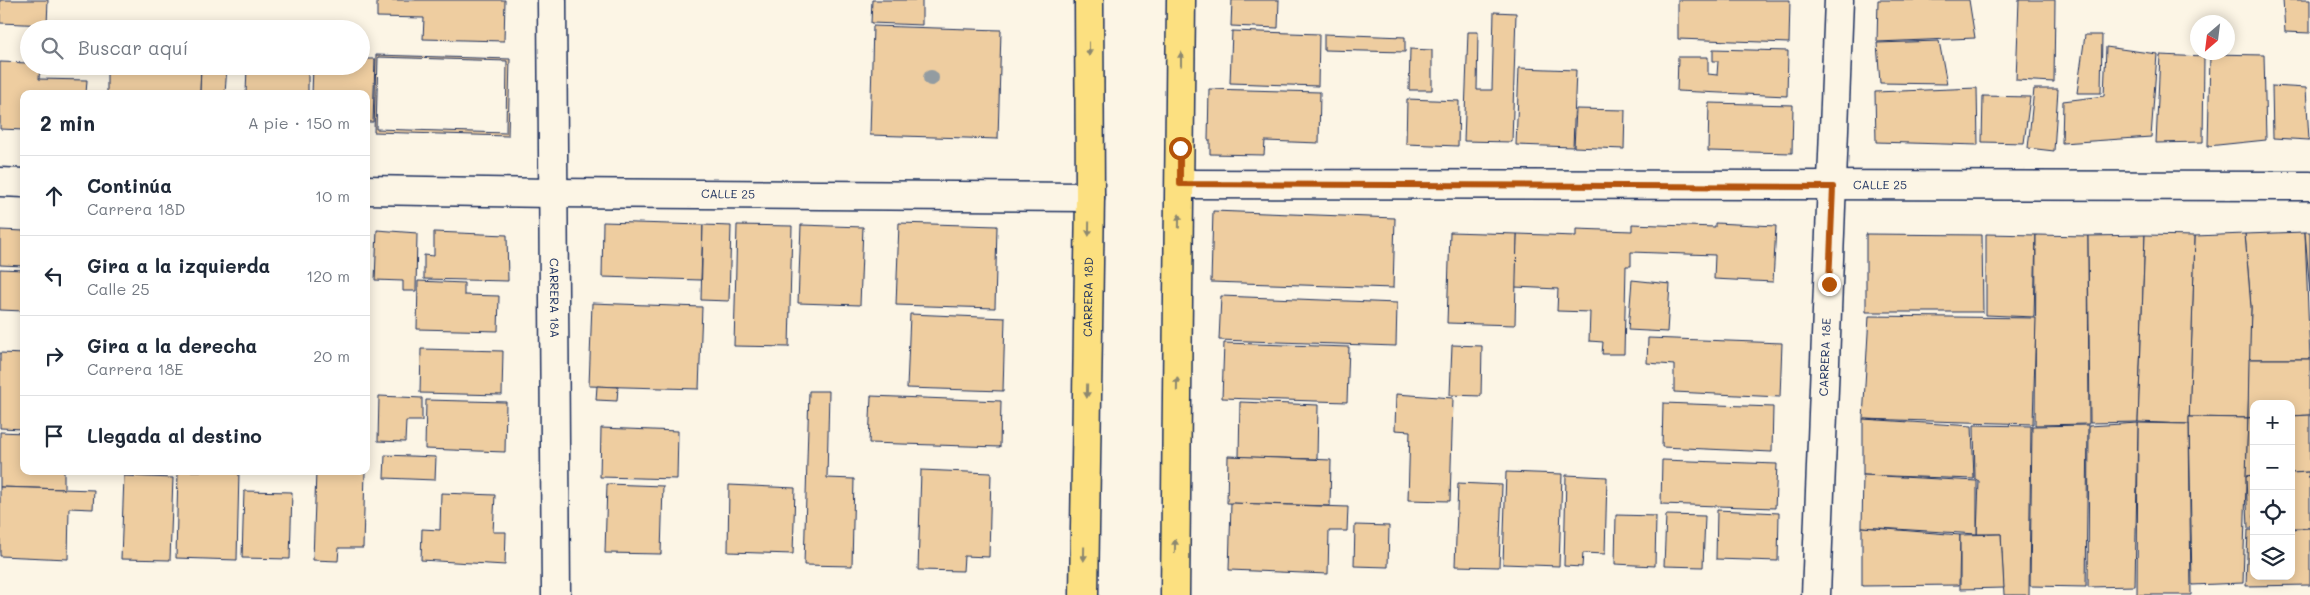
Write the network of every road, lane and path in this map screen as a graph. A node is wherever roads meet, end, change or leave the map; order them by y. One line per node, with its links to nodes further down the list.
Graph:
1 (552, 0): 11 (street, CARRERA 18A)
2 (1089, 0): 12 (main road, CARRERA 18D, one-way to 12)
3 (1181, 0): 7 (main road, one-way to 3)
4 (1839, 0): 9 (street, CARRERA 18E)
5 (0, 182): 6 (street)
6 (20, 183)
7 (1180, 184): 9 (street, CALLE 25); 15 (main road, one-way to 7)
8 (2310, 186): 9 (street, CALLE 25)
9 (1833, 187): 16 (street, CARRERA 18E)
10 (370, 190): 11 (street, CALLE 25)
11 (552, 193): 12 (street, CALLE 25); 13 (street, CARRERA 18A)
12 (1090, 197): 14 (main road, CARRERA 18D, one-way to 14)
13 (556, 595)
14 (1084, 595)
15 (1175, 595)
16 (1816, 595)

